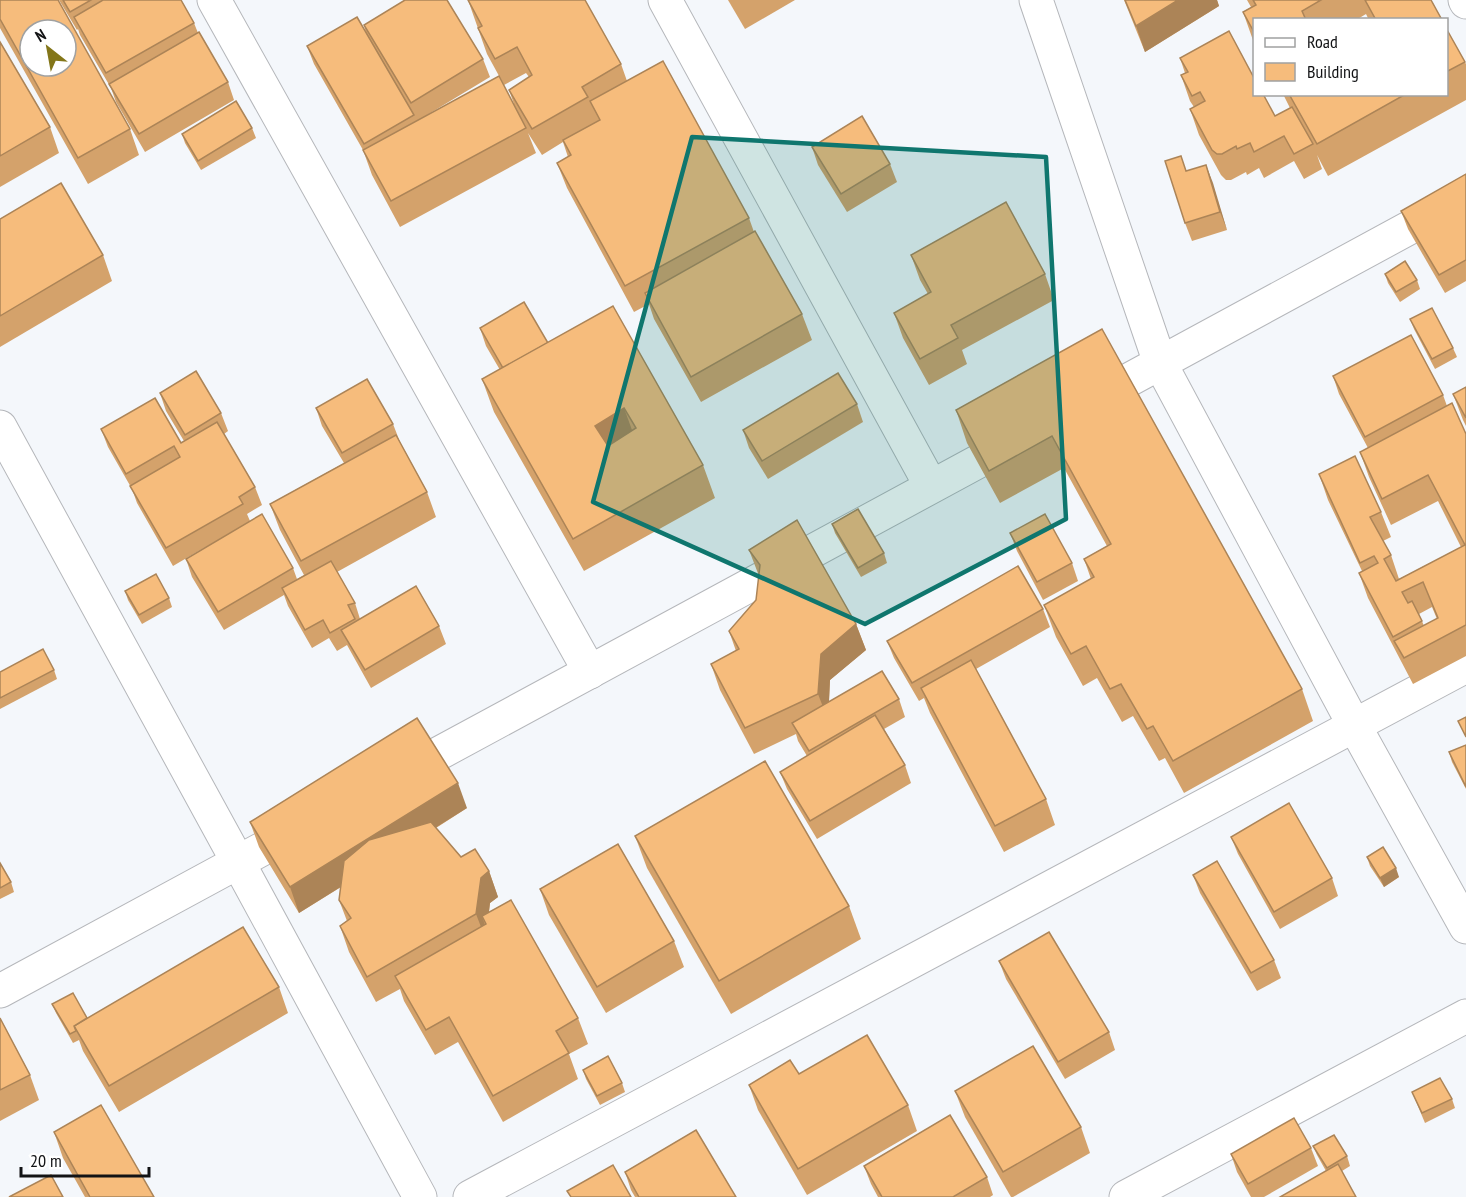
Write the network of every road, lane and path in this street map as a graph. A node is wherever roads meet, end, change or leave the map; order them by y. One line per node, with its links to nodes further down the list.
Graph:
1 (214, 0): 9 (street)
2 (665, 0): 7 (street)
3 (1036, 0): 5 (street)
4 (1466, 197): 5 (street)
5 (1160, 363): 7 (street); 10 (street)
6 (0, 427): 13 (street)
7 (931, 486): 9 (street)
8 (1466, 666): 10 (street)
9 (590, 672): 11 (street)
10 (1354, 725): 14 (street); 18 (street)
11 (373, 789)
12 (321, 817): 13 (street)
13 (238, 861): 15 (street); 17 (street)
14 (1466, 927)
15 (0, 991)
16 (1466, 1016): 19 (street)
17 (420, 1197)
18 (470, 1197)
19 (1126, 1197)

